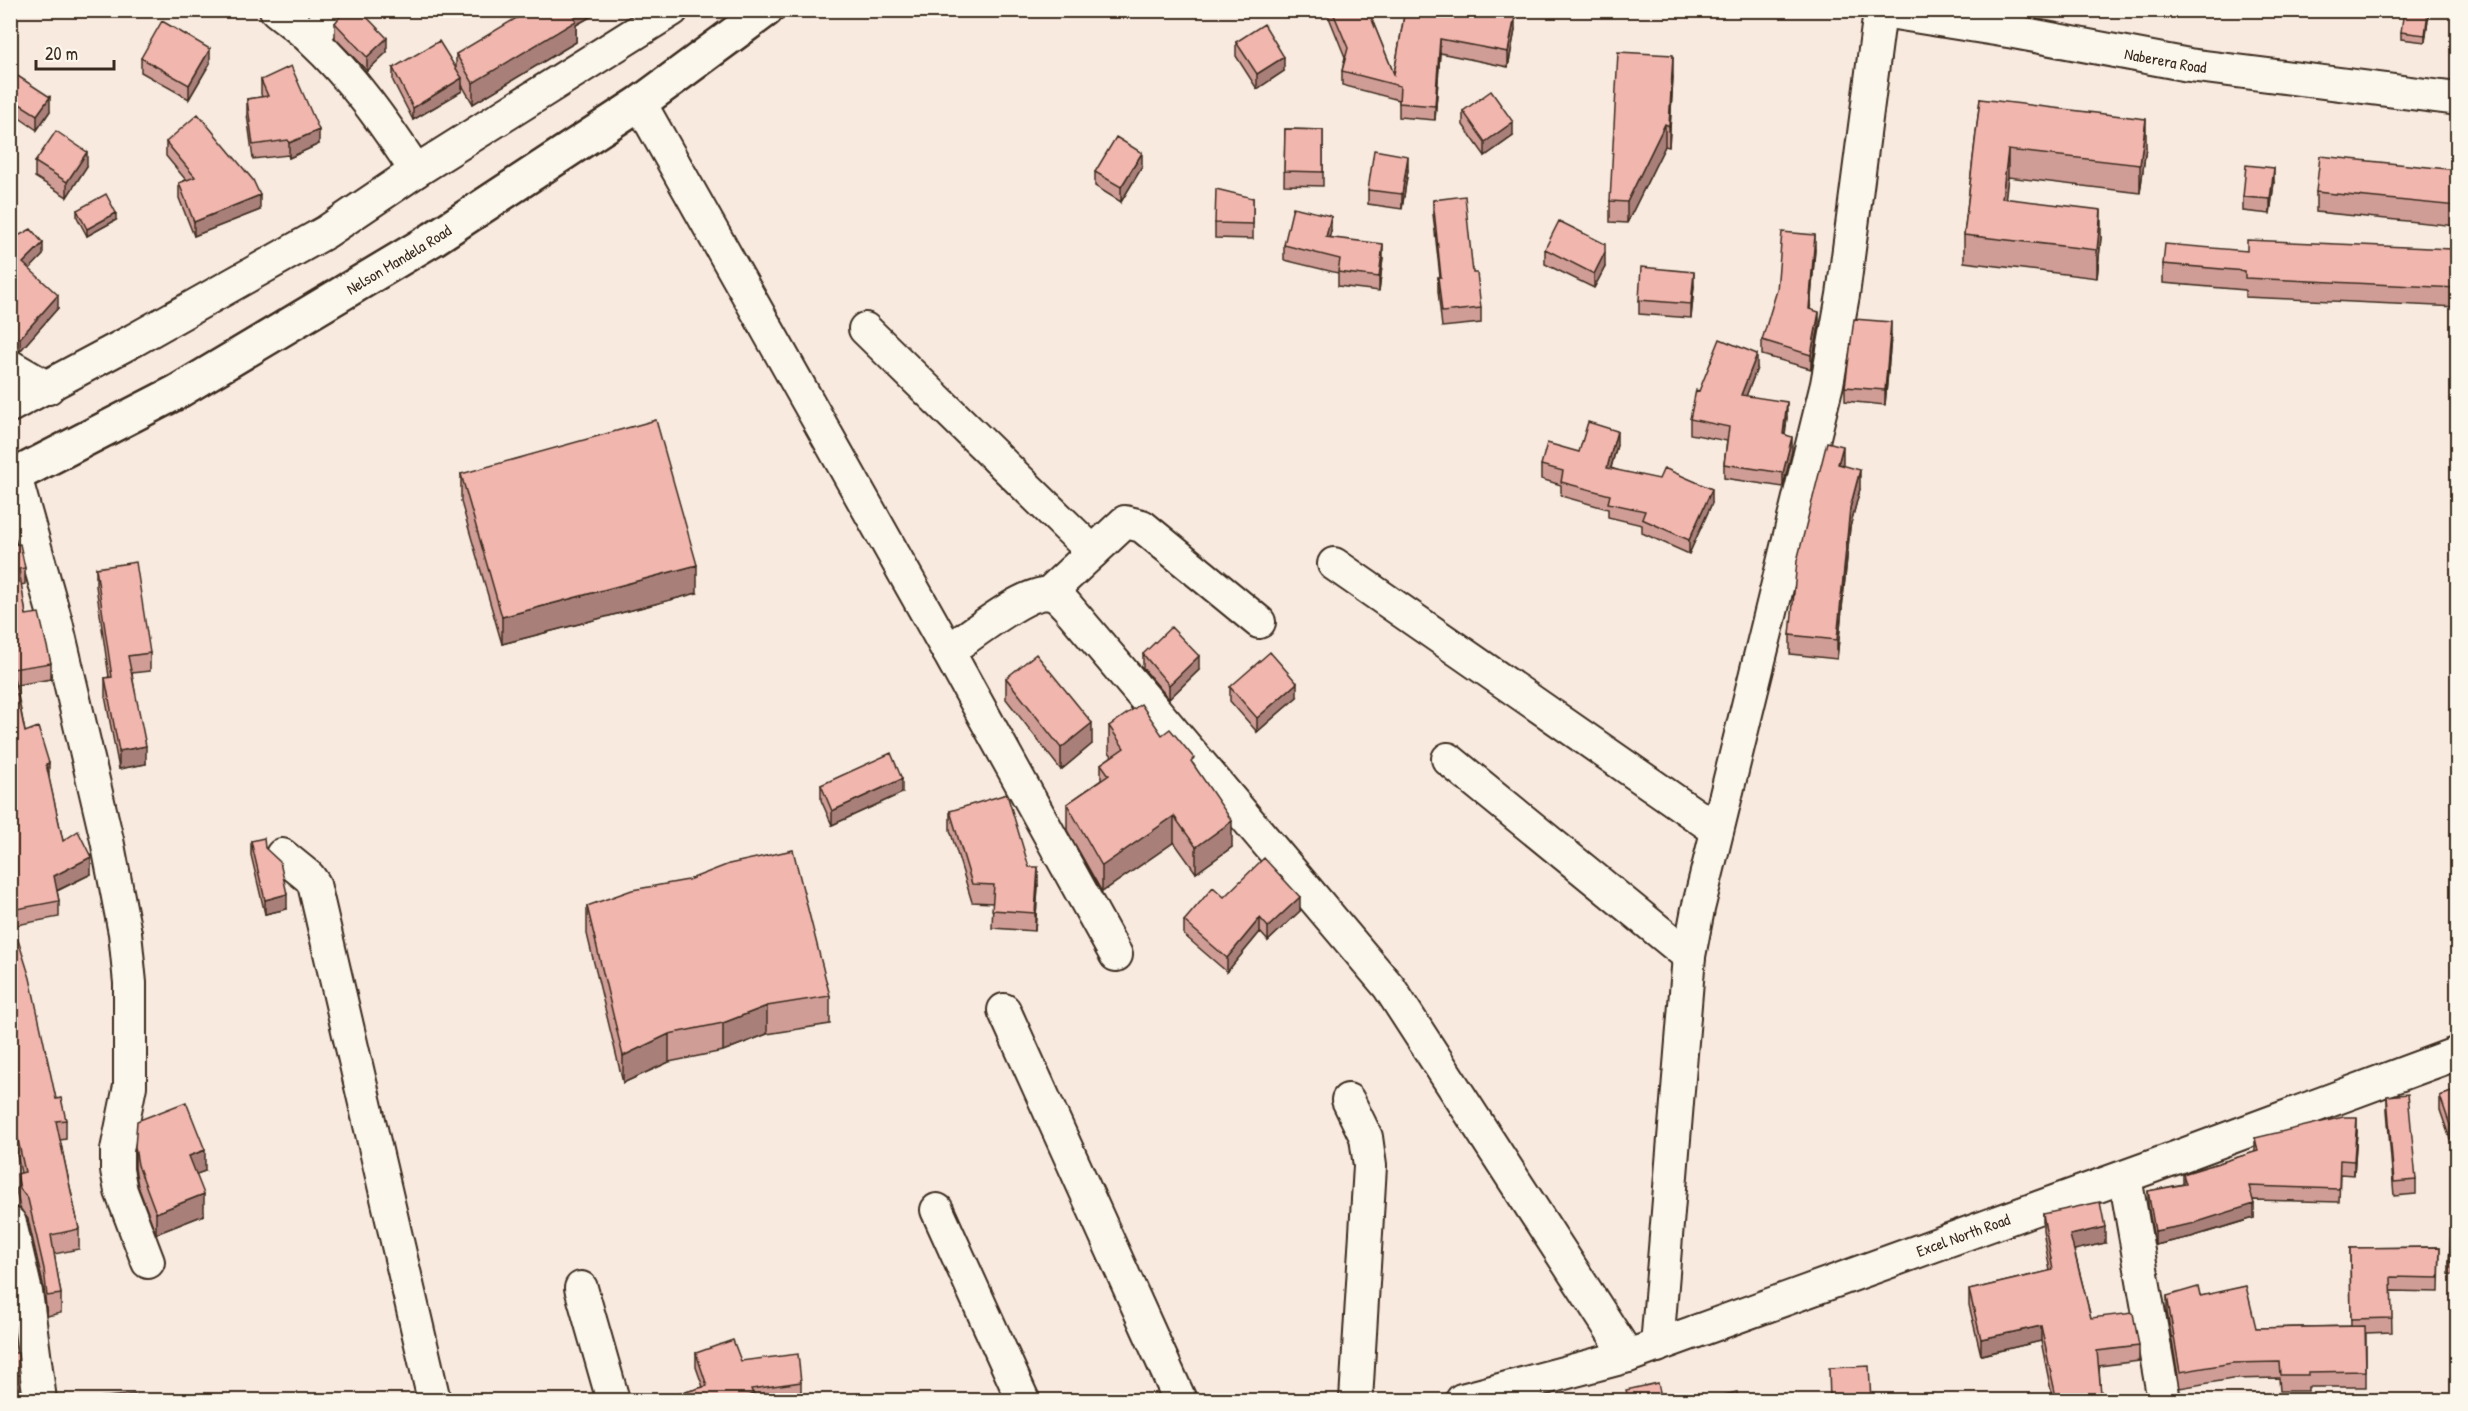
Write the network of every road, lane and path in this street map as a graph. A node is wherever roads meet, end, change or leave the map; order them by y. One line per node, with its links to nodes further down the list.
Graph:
1 (276, 10): 6 (street)
2 (335, 10): 6 (street)
3 (672, 10): 9 (street)
4 (766, 10): 8 (main road, Nelson Mandela Road)
5 (1878, 11): 7 (street, Naberera Road); 21 (street)
6 (311, 39): 9 (street)
7 (2457, 99)
8 (640, 103): 14 (main road, Nelson Mandela Road); 19 (street)
9 (416, 171): 12 (street)
10 (865, 329): 15 (street)
11 (10, 366): 12 (street)
12 (48, 388): 13 (street)
13 (10, 406)
14 (13, 477): 31 (street)
15 (1093, 552): 17 (street); 18 (street)
16 (1334, 564): 21 (street)
17 (1049, 593): 19 (street); 34 (street)
18 (1259, 622)
19 (948, 651): 23 (street)
20 (1448, 759): 24 (street)
21 (1718, 830): 24 (street)
22 (282, 855): 36 (street)
23 (1116, 955)
24 (1689, 956): 33 (street)
25 (1004, 1010): 39 (street)
26 (2457, 1053): 28 (street, Excel North Road)
27 (1348, 1100): 40 (street)
28 (2125, 1177): 33 (street, Excel North Road); 42 (street)
29 (937, 1210): 38 (street)
30 (10, 1222): 35 (street)
31 (148, 1262)
32 (581, 1288): 37 (street)
33 (1657, 1346): 34 (street, Excel North Road)
34 (1628, 1356): 41 (street, Excel North Road)
35 (40, 1401)
36 (434, 1401)
37 (613, 1401)
38 (1023, 1401)
39 (1180, 1401)
40 (1356, 1401)
41 (1462, 1401)
42 (2164, 1401)

